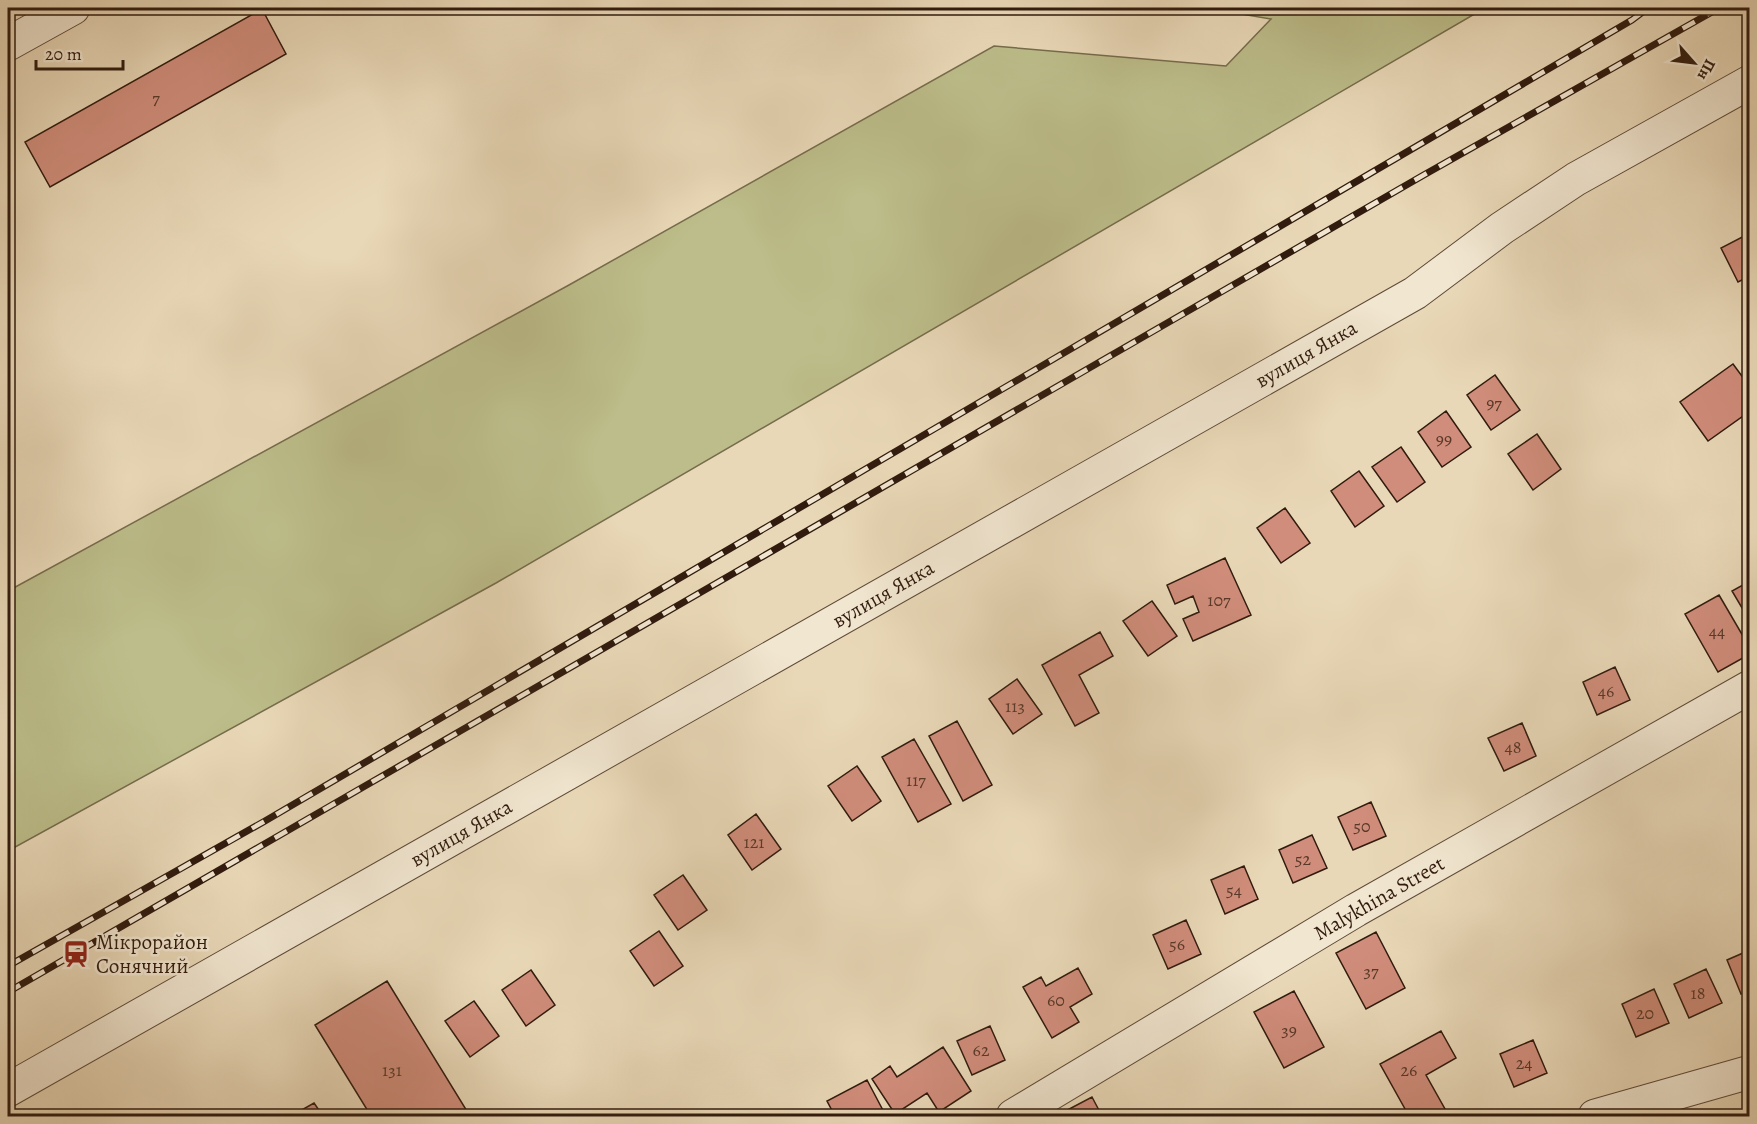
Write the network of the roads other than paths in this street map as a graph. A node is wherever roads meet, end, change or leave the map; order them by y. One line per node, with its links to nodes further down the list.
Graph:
1 (73, 8): 2 (street)
2 (8, 44)
3 (1749, 82): 6 (street, вулиця Янка)
4 (1749, 687): 7 (street, Malykhina Street)
5 (1749, 1072): 8 (street)
6 (8, 1090)
7 (1013, 1116)
8 (1595, 1116)

